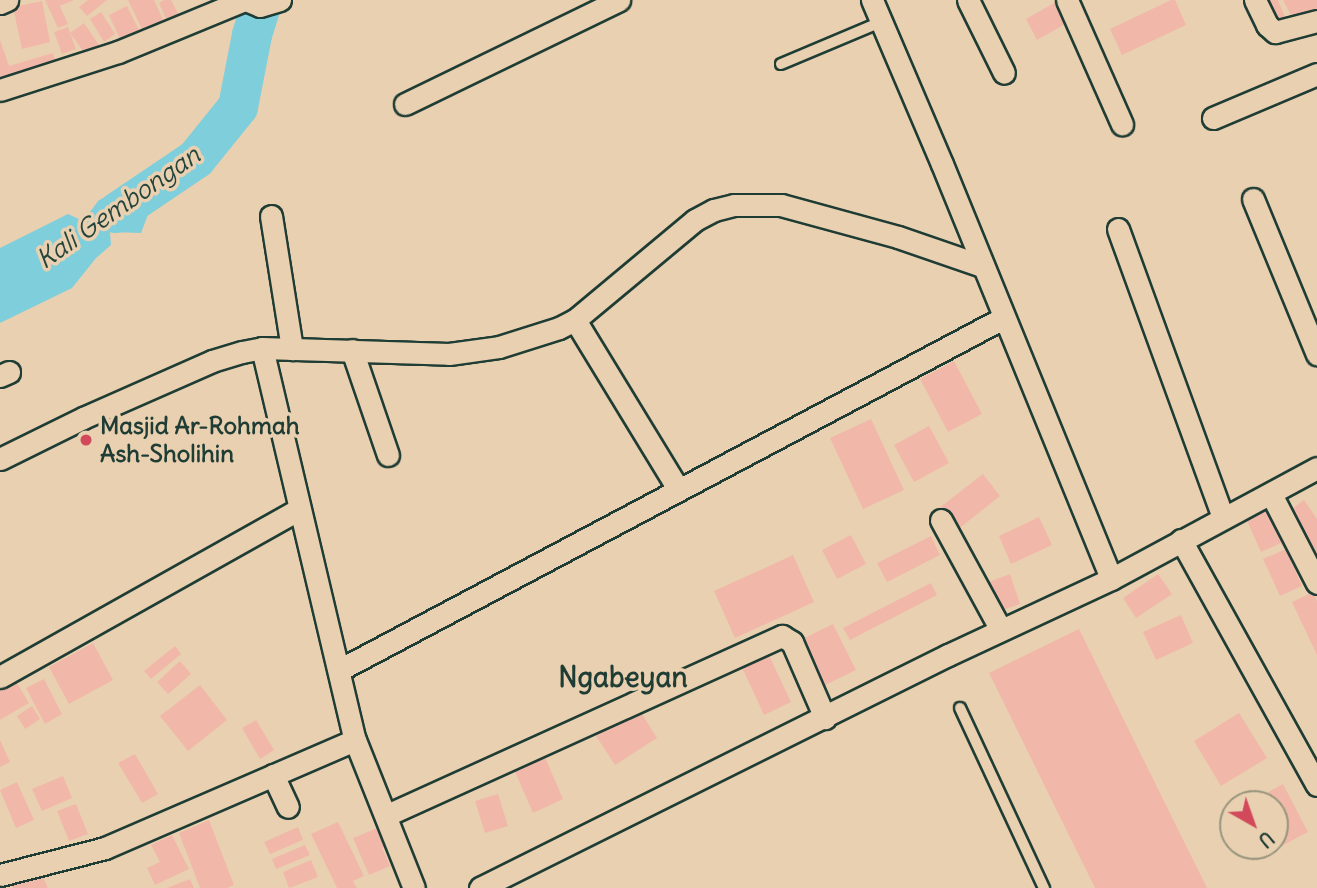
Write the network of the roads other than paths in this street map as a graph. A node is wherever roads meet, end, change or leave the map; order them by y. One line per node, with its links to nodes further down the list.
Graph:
1 (7, 0): 7 (street)
2 (872, 0): 10 (street)
3 (968, 0): 12 (street)
4 (1067, 0): 17 (street)
5 (1255, 0): 9 (street)
6 (257, 1): 14 (street)
7 (0, 3)
8 (606, 3): 15 (street)
9 (1317, 21)
10 (881, 22): 11 (lane); 21 (street)
11 (780, 64)
12 (1004, 73)
13 (1317, 74): 16 (street)
14 (0, 90)
15 (405, 104)
16 (1213, 118)
17 (1122, 124)
18 (1253, 198): 27 (street)
19 (271, 216): 25 (street)
20 (1118, 229): 34 (street)
21 (982, 266): 22 (street); 23 (street)
22 (1003, 318): 31 (street); 37 (street)
23 (575, 320): 26 (street); 31 (street)
24 (262, 348): 25 (street); 29 (street); 33 (street)
25 (292, 349): 26 (street)
26 (352, 350): 28 (street)
27 (1317, 354)
28 (388, 455)
29 (0, 459)
30 (1317, 468): 32 (street)
31 (678, 489): 40 (street)
32 (1271, 494): 34 (street); 38 (street)
33 (299, 509): 40 (street); 41 (street)
34 (1223, 518): 36 (street)
35 (941, 520): 39 (street)
36 (1181, 540): 37 (street); 46 (street)
37 (1111, 579): 39 (street)
38 (1317, 583)
39 (1001, 630): 43 (street)
40 (341, 669): 44 (street)
41 (0, 677)
42 (960, 709): 53 (lane)
43 (825, 718): 48 (street); 50 (street)
44 (355, 740): 45 (street); 48 (street)
45 (273, 775): 47 (street); 49 (street)
46 (1317, 785)
47 (288, 807)
48 (387, 815): 51 (street)
49 (0, 874)
50 (504, 883): 52 (street)
51 (414, 888)
52 (480, 888)
53 (1044, 888)

